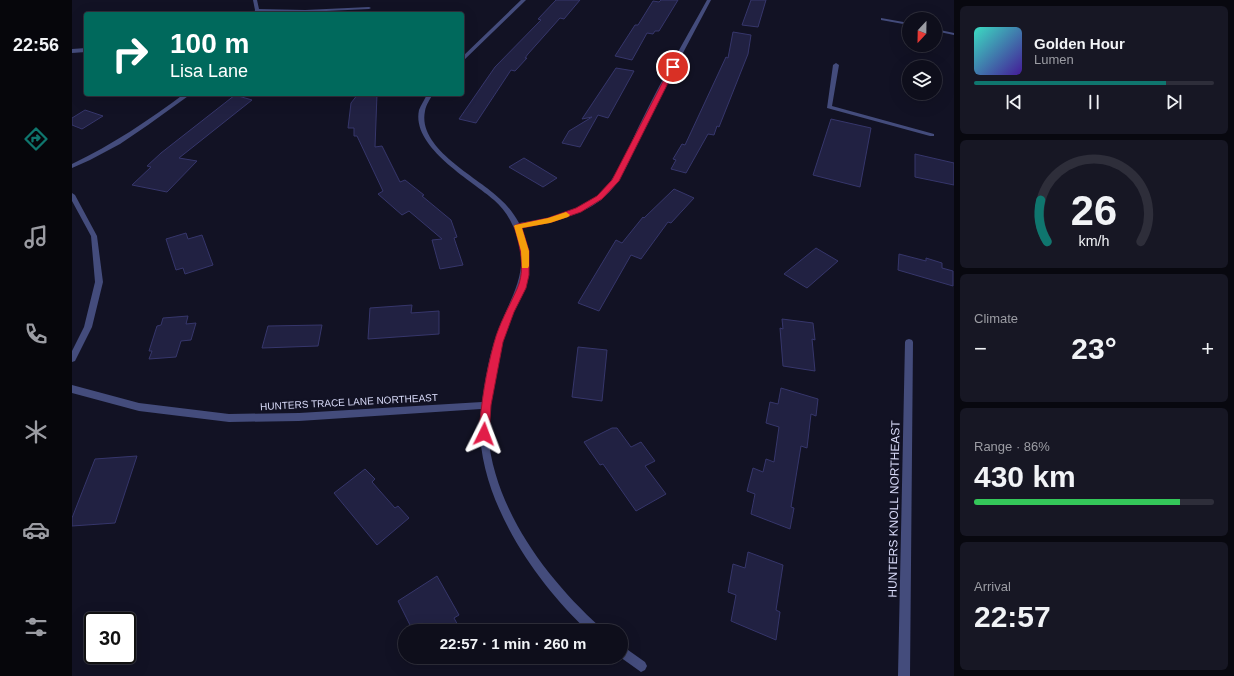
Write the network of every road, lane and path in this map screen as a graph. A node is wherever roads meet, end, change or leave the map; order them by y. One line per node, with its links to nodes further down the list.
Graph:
1 (255, 0): 5 (street)
2 (524, 0): 12 (street)
3 (709, 0): 19 (street)
4 (369, 8): 5 (street)
5 (256, 12)
6 (883, 19): 7 (street)
7 (902, 23)
8 (942, 31): 9 (street)
9 (954, 34)
10 (84, 50): 11 (street)
11 (72, 51)
12 (464, 58)
13 (836, 66): 16 (street)
14 (185, 96): 17 (street)
15 (429, 96): 19 (street)
16 (932, 135)
17 (72, 166)
18 (72, 196): 21 (street)
19 (518, 226): 23 (street)
20 (909, 342): 27 (street, HUNTERS KNOLL NORTHEAST)
21 (72, 359)
22 (72, 389): 23 (street, HUNTERS TRACE LANE NORTHEAST)
23 (486, 405): 24 (street)
24 (589, 624)
25 (628, 656): 26 (street)
26 (641, 666)
27 (904, 676)

